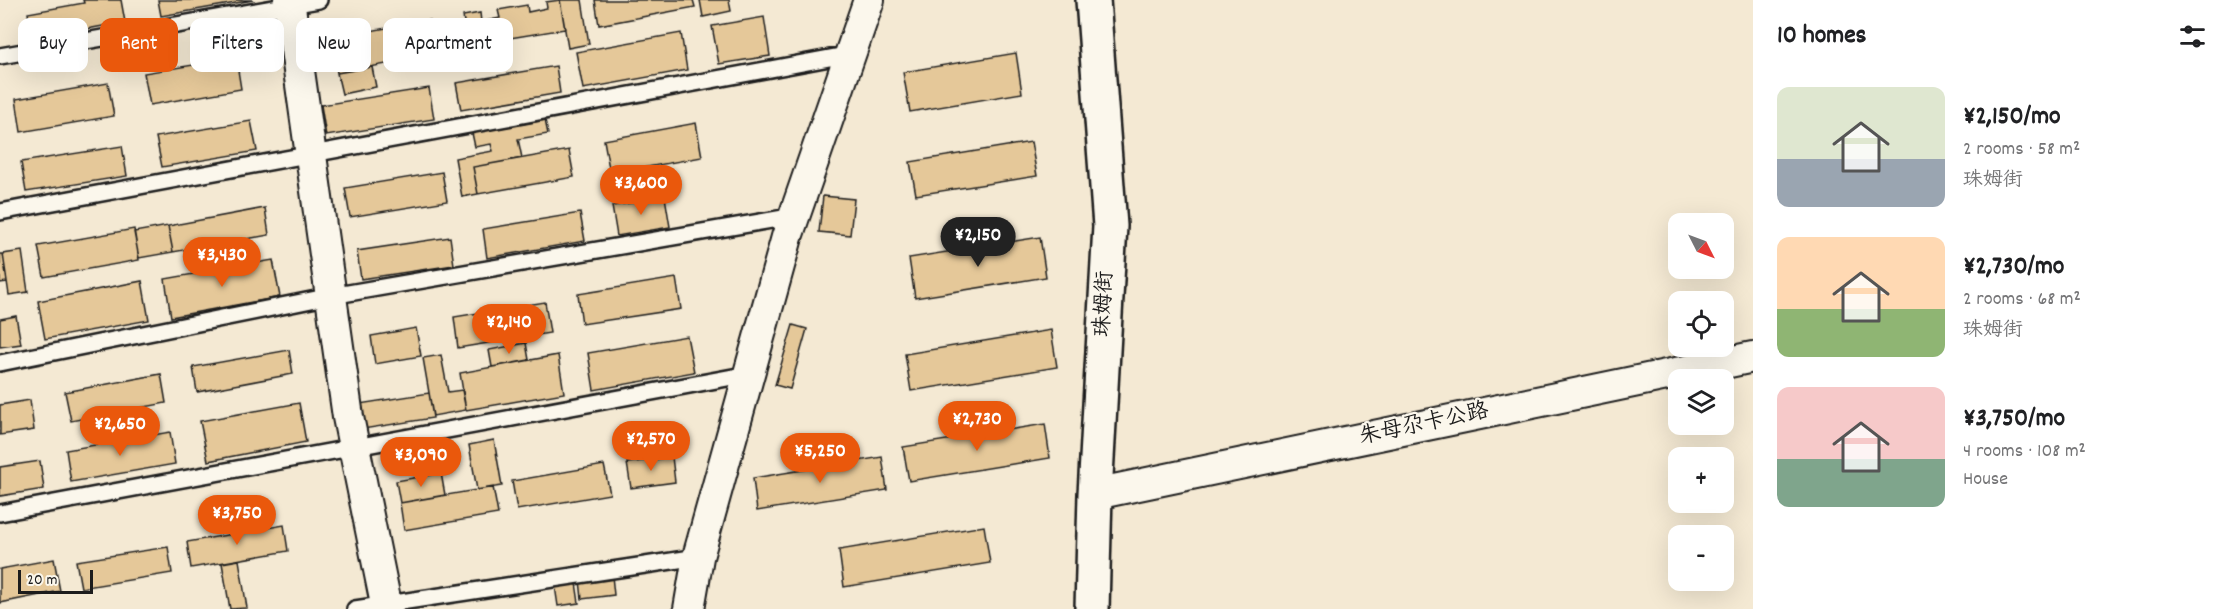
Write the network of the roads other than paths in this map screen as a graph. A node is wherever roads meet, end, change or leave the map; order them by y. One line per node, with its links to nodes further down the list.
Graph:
1 (319, 0): 4 (lane)
2 (870, 0): 5 (street)
3 (1094, 0): 15 (main road, 珠姆街)
4 (289, 3): 6 (lane); 7 (street)
5 (851, 54): 7 (lane); 9 (street)
6 (0, 56)
7 (311, 155): 8 (lane); 10 (street)
8 (0, 212)
9 (795, 216): 10 (lane); 13 (street)
10 (330, 296): 12 (lane); 14 (street)
11 (1753, 357): 15 (street, 朱母尕卡公路)
12 (0, 363)
13 (749, 374): 14 (lane); 17 (street)
14 (354, 448): 16 (lane); 18 (street)
15 (1095, 494): 21 (main road, 珠姆街)
16 (0, 513)
17 (698, 557): 18 (lane); 20 (street)
18 (387, 606): 19 (lane)
19 (356, 609)
20 (688, 609)
21 (1092, 609)

